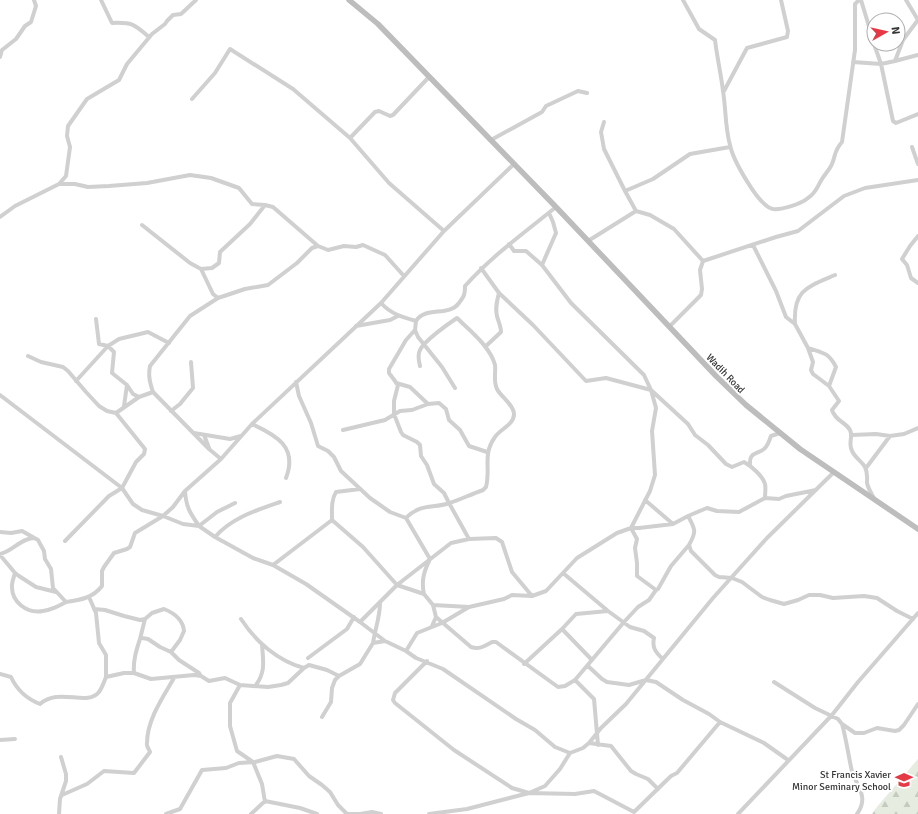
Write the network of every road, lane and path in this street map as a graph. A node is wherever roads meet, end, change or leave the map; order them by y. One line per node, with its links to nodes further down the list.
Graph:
1 (34, 0): 11 (street)
2 (101, 0): 10 (street)
3 (196, 0): 10 (street)
4 (349, 0): 18 (street, Wadih Road)
5 (683, 0): 19 (street)
6 (781, 0): 19 (street)
7 (860, 0): 9 (street); 16 (street)
8 (906, 0): 15 (street)
9 (866, 18)
10 (149, 37): 31 (street)
11 (1, 50): 14 (street)
12 (877, 52): 17 (street)
13 (918, 55): 15 (street)
14 (0, 57)
15 (895, 61): 17 (street)
16 (854, 62): 17 (street); 26 (street)
17 (881, 64): 22 (street)
18 (429, 78): 24 (street); 25 (street, Wadih Road)
19 (724, 91): 26 (street)
20 (587, 93): 25 (street)
21 (192, 99): 24 (street)
22 (918, 114)
23 (604, 122): 32 (street)
24 (350, 138): 39 (street)
25 (491, 140): 28 (street, Wadih Road)
26 (730, 147): 32 (street)
27 (912, 147): 29 (street)
28 (514, 164): 34 (street, Wadih Road); 39 (street)
29 (918, 164)
30 (918, 180): 43 (street)
31 (59, 184): 33 (street); 37 (street)
32 (625, 191): 35 (street)
33 (265, 205): 44 (street); 48 (street)
34 (556, 207): 36 (street); 41 (street, Wadih Road)
35 (636, 211): 41 (street); 45 (street)
36 (549, 213): 42 (street); 46 (street)
37 (0, 217)
38 (142, 225): 48 (street)
39 (444, 231): 50 (street)
40 (918, 236): 51 (street)
41 (588, 241): 62 (street, Wadih Road)
42 (509, 244): 46 (street); 47 (street)
43 (752, 245): 45 (street); 60 (street)
44 (318, 246): 50 (street); 53 (street)
45 (703, 261): 62 (street)
46 (542, 265): 80 (street)
47 (481, 268): 52 (street); 55 (street)
48 (201, 269): 53 (street)
49 (835, 275): 60 (street)
50 (404, 276): 54 (street)
51 (918, 283)
52 (499, 293): 68 (street); 80 (street)
53 (218, 298): 64 (street)
54 (381, 302): 56 (street); 61 (street)
55 (452, 310): 57 (street); 59 (street)
56 (398, 316): 59 (street); 61 (street)
57 (457, 318): 66 (street); 68 (street)
58 (96, 319): 65 (street)
59 (416, 321): 63 (street)
60 (795, 324): 69 (street)
61 (355, 326): 75 (street)
62 (670, 326): 93 (street, Wadih Road)
63 (415, 330): 66 (street); 76 (street)
64 (169, 343): 67 (street); 81 (street)
65 (99, 344): 67 (street); 70 (street)
66 (424, 344): 73 (street); 79 (street)
67 (108, 346): 70 (street); 77 (street)
68 (486, 346): 99 (street)
69 (808, 348): 78 (street); 78 (street)
70 (101, 354): 74 (street)
71 (28, 356): 74 (street)
72 (190, 362): 86 (street)
73 (420, 366)
74 (76, 381): 87 (street)
75 (296, 382): 89 (street); 106 (street)
76 (396, 383): 84 (street); 88 (street)
77 (128, 385): 83 (street); 85 (street)
78 (829, 386): 96 (street)
79 (455, 388)
80 (651, 390): 101 (street); 110 (street)
81 (153, 392): 83 (street); 86 (street)
82 (0, 395): 105 (street)
83 (139, 397): 85 (street)
84 (428, 404): 88 (street); 99 (street)
85 (124, 406): 87 (street)
86 (171, 411): 92 (street)
87 (116, 413): 105 (street)
88 (394, 414): 91 (street); 114 (street)
89 (252, 424): 95 (street); 104 (street)
90 (918, 428): 97 (street)
91 (342, 430)
92 (194, 433): 94 (street); 98 (street)
93 (780, 433): 101 (street); 103 (street, Wadih Road)
94 (204, 435): 95 (street); 98 (street)
95 (241, 436): 100 (street)
96 (852, 436): 97 (street); 102 (street)
97 (890, 436): 102 (street)
98 (209, 449): 100 (street)
99 (487, 452): 114 (street)
100 (221, 459): 108 (street)
101 (750, 465): 109 (street)
102 (866, 468): 111 (street)
103 (834, 472): 107 (street); 111 (street, Wadih Road)
104 (286, 478)
105 (122, 488): 115 (street); 127 (street)
106 (360, 490): 117 (street); 118 (street)
107 (816, 490): 109 (street); 134 (street)
108 (185, 491): 115 (street); 120 (street)
109 (765, 498): 116 (street)
110 (645, 500): 119 (street); 121 (street)
111 (875, 500): 122 (street, Wadih Road)
112 (280, 502): 124 (street)
113 (235, 503): 120 (street)
114 (449, 503): 117 (street); 125 (street)
115 (163, 516): 120 (street); 140 (street)
116 (688, 516): 119 (street); 128 (street)
117 (406, 518): 130 (street)
118 (332, 520): 131 (street); 135 (street)
119 (674, 524): 121 (street)
120 (200, 526): 124 (street)
121 (631, 528): 133 (street); 136 (street)
122 (918, 529)
123 (0, 532): 126 (street)
124 (215, 537): 131 (street)
125 (470, 539): 130 (street); 139 (street)
126 (38, 540): 129 (street); 137 (street)
127 (65, 541)
128 (689, 545): 134 (street); 136 (street)
129 (0, 555): 132 (street)
130 (430, 559): 135 (street); 138 (street)
131 (273, 565): 148 (street)
132 (15, 573): 137 (street); 141 (street)
133 (563, 574): 139 (street); 146 (street)
134 (732, 578): 152 (street); 168 (street)
135 (397, 585): 138 (street); 142 (street)
136 (656, 590): 154 (street)
137 (56, 592): 141 (street)
138 (424, 594): 143 (street)
139 (532, 596): 144 (street)
140 (89, 597): 141 (street); 145 (street)
141 (66, 602)
142 (380, 603): 153 (street); 159 (street)
143 (433, 605): 144 (street); 149 (street)
144 (469, 607): 155 (street)
145 (94, 608): 150 (street); 178 (street)
146 (608, 611): 154 (street); 157 (street)
147 (918, 613): 152 (street)
148 (354, 617): 153 (street); 167 (street)
149 (436, 617): 155 (street); 156 (street)
150 (145, 619): 158 (street); 166 (street)
151 (241, 619): 164 (street)
152 (913, 619): 186 (street)
153 (360, 622): 159 (street)
154 (624, 622): 168 (street); 169 (street)
155 (442, 623): 156 (street); 171 (street)
156 (432, 627): 165 (street)
157 (562, 629): 169 (street); 171 (street)
158 (143, 630): 160 (street); 161 (street)
159 (374, 633): 162 (street); 163 (street)
160 (140, 639): 161 (street); 174 (street)
161 (148, 639): 166 (street)
162 (385, 641): 163 (street); 165 (street)
163 (373, 643): 177 (street)
164 (262, 644): 173 (street); 184 (street)
165 (406, 651): 170 (street)
166 (171, 652): 176 (street)
167 (308, 658)
168 (663, 659): 181 (street)
169 (592, 660): 172 (street)
170 (427, 661): 195 (street); 200 (street)
171 (524, 664): 180 (street)
172 (588, 666): 180 (street); 181 (street)
173 (304, 668): 177 (street); 184 (street)
174 (134, 673): 178 (street); 179 (street)
175 (0, 674): 178 (street)
176 (201, 676): 179 (street); 183 (street)
177 (338, 676): 187 (street)
178 (106, 678)
179 (174, 678): 201 (street)
180 (575, 680): 190 (street)
181 (646, 680): 188 (street); 190 (street)
182 (774, 682): 186 (street)
183 (240, 685): 184 (street); 198 (street)
184 (256, 685)
185 (918, 704): 189 (street)
186 (832, 715): 189 (street); 197 (street)
187 (322, 717)
188 (720, 722): 197 (street); 199 (street)
189 (842, 724): 210 (street)
190 (597, 734): 193 (street); 194 (street)
191 (15, 739): 192 (street)
192 (0, 740)
193 (588, 743): 194 (street); 195 (street)
194 (598, 745): 199 (street)
195 (570, 753): 200 (street)
196 (60, 757): 201 (street)
197 (788, 760): 203 (street)
198 (253, 762): 202 (street); 205 (street); 208 (street)
199 (658, 788): 200 (street)
200 (529, 793): 209 (street)
201 (62, 795): 204 (street)
202 (265, 802): 206 (street); 207 (street)
203 (740, 813)
204 (59, 814)
205 (166, 814)
206 (251, 814)
207 (317, 814)
208 (381, 814)
209 (429, 814)
210 (857, 814)

